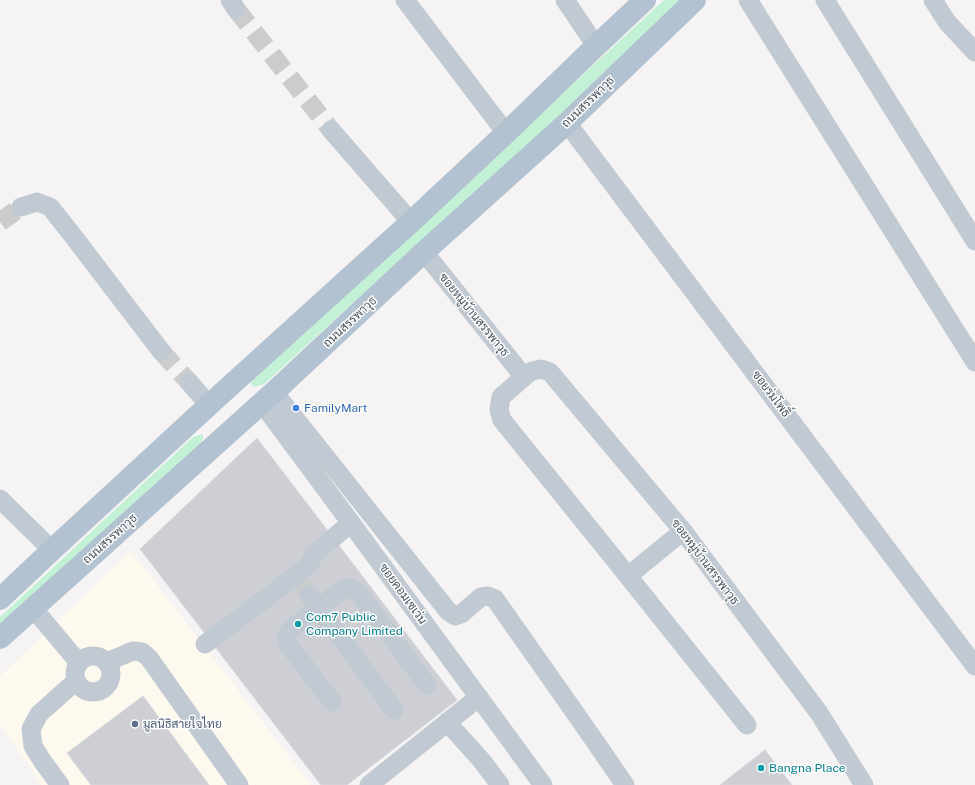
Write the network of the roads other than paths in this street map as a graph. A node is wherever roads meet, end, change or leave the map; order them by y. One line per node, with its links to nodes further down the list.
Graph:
1 (405, 0): 12 (street)
2 (565, 0): 8 (street)
3 (645, 0): 8 (main road)
4 (695, 0): 10 (main road, ถนนสรรพาวุธ)
5 (748, 0): 18 (street)
6 (826, 0): 15 (street)
7 (933, 0): 9 (street)
8 (596, 46): 12 (main road)
9 (975, 52)
10 (567, 123): 16 (main road, ถนนสรรพาวุธ); 35 (street, ซอยร่มโพธิ์)
11 (331, 130): 14 (street)
12 (506, 133): 14 (main road)
13 (21, 207): 17 (street)
14 (411, 222): 22 (main road)
15 (975, 241)
16 (424, 252): 19 (street, ซอยหมู่บ้านสรรพาวุธ); 21 (main road, ถนนสรรพาวุธ)
17 (161, 351)
18 (975, 362)
19 (524, 377): 26 (street, ซอยหมู่บ้านสรรพาวุธ); 28 (street, ซอยหมู่บ้านสรรพาวุธ)
20 (189, 382): 22 (street)
21 (268, 397): 23 (main road, ถนนสรรพาวุธ); 25 (street, ซอยคอมเซเว่น); 48 (street)
22 (209, 405): 23 (main road); 27 (main road)
23 (232, 430): 31 (main road, ถนนสรรพาวุธ)
24 (0, 499): 27 (street)
25 (355, 528): 33 (street); 38 (street, ซอยคอมเซเว่น)
26 (683, 532): 28 (street); 49 (street, ซอยหมู่บ้านสรรพาวุธ)
27 (52, 550): 29 (main road)
28 (628, 576): 42 (street, ซอยหมู่บ้านสรรพาวุธ)
29 (0, 599)
30 (314, 602): 37 (street); 39 (street); 40 (street)
31 (32, 608): 32 (main road, ถนนสรรพาวุธ); 36 (street)
32 (0, 638)
33 (205, 644)
34 (107, 662): 36 (street); 36 (street); 44 (street)
35 (975, 666)
36 (77, 672): 43 (street)
37 (427, 685)
38 (479, 697): 41 (street); 47 (street, ซอยคอมเซเว่น)
39 (332, 702)
40 (394, 710)
41 (447, 722): 45 (street); 46 (street)
42 (747, 725)
43 (60, 785)
44 (239, 785)
45 (369, 785)
46 (500, 785)
47 (543, 785)
48 (625, 785)
49 (864, 785)

